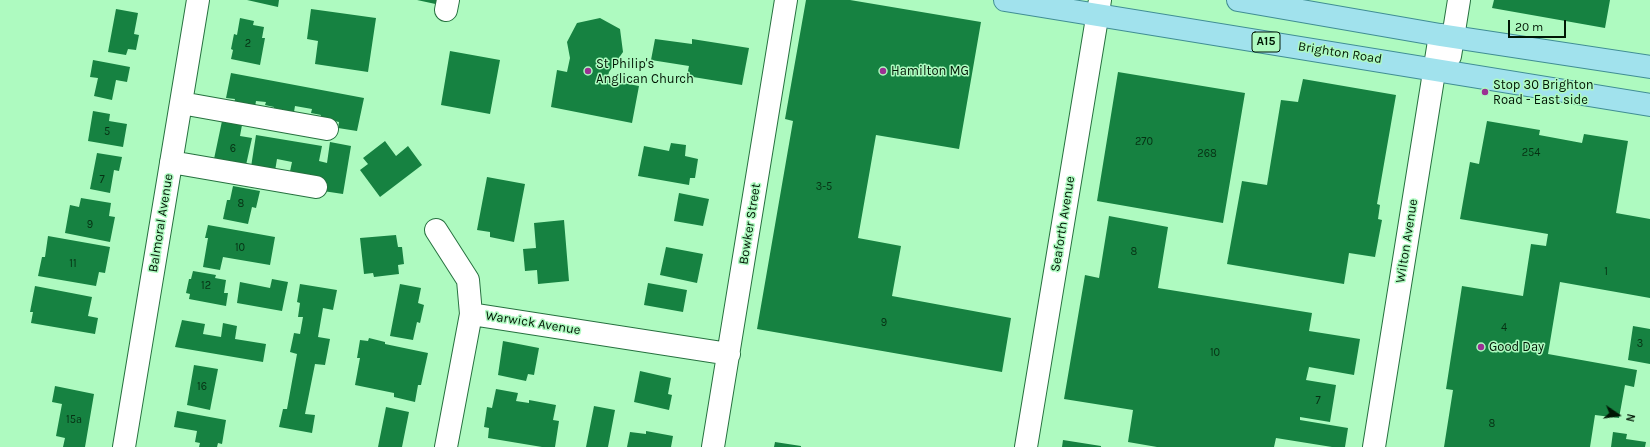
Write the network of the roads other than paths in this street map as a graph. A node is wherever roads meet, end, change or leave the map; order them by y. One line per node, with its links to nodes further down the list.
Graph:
1 (198, 0): 10 (street, Balmoral Avenue)
2 (786, 0): 17 (street, Bowker Street)
3 (1011, 0): 6 (main road, Brighton Road / A15)
4 (1238, 0): 7 (main road)
5 (1459, 0): 7 (street, Wilton Avenue)
6 (1099, 7): 9 (main road, Brighton Road / A15); 21 (street, Seaforth Avenue)
7 (1447, 36): 8 (main road); 9 (street, Wilton Avenue)
8 (1650, 68)
9 (1441, 70): 11 (main road, Brighton Road / A15); 22 (street, Wilton Avenue)
10 (181, 103): 12 (street); 13 (street, Balmoral Avenue)
11 (1650, 105)
12 (327, 129)
13 (172, 162): 14 (street); 18 (street, Balmoral Avenue)
14 (316, 187)
15 (436, 230): 16 (street)
16 (471, 314): 17 (street, Warwick Avenue); 19 (street, Warwick Avenue)
17 (729, 354): 20 (street, Bowker Street)
18 (124, 447)
19 (446, 447)
20 (713, 447)
21 (1026, 447)
22 (1374, 447)

